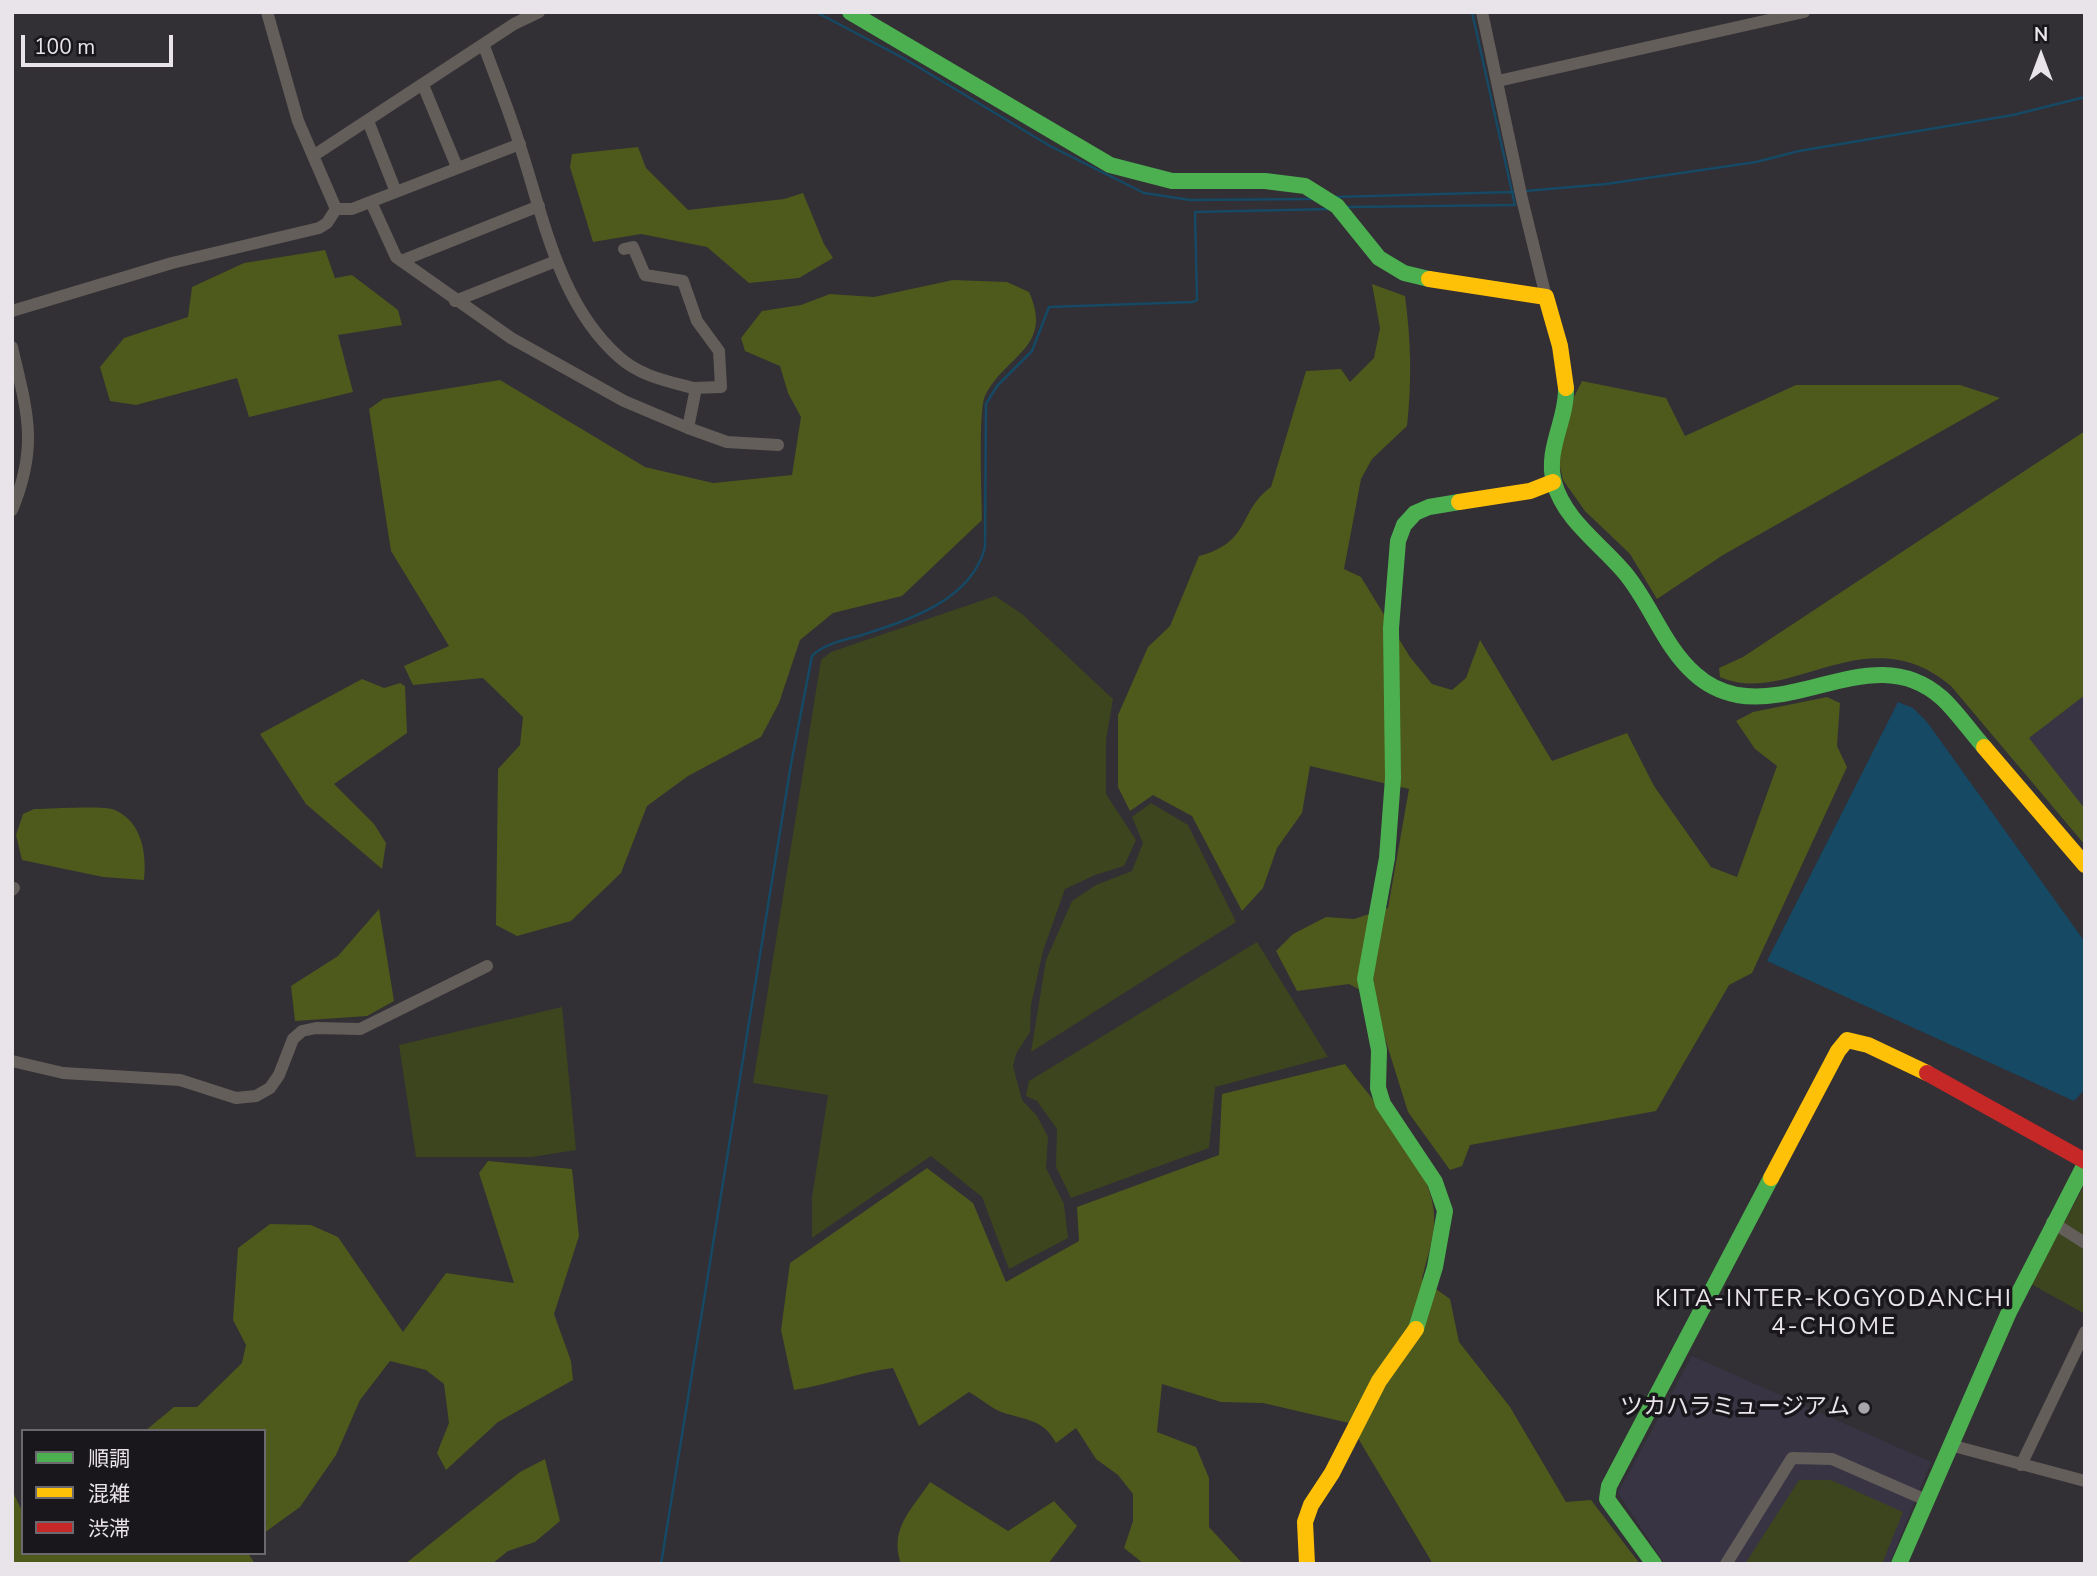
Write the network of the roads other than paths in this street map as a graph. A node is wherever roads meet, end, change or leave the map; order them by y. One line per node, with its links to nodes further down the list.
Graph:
1 (267, 12): 11 (street)
2 (539, 12): 6 (street)
3 (850, 12): 20 (street)
4 (1482, 12): 7 (street)
5 (1804, 12): 7 (street)
6 (484, 46): 8 (street); 10 (street)
7 (1499, 81): 20 (street)
8 (423, 85): 9 (street); 12 (street)
9 (368, 121): 11 (street); 13 (street)
10 (520, 144): 12 (street); 15 (street)
11 (313, 156): 16 (street)
12 (457, 167): 13 (street)
13 (396, 192): 14 (street)
14 (371, 202): 16 (street); 18 (street)
15 (539, 206): 18 (street); 19 (street)
16 (336, 209): 22 (street)
17 (624, 248): 24 (street)
18 (401, 261): 21 (street)
19 (556, 261): 21 (street); 24 (street)
20 (1546, 297): 27 (street)
21 (455, 301): 25 (street)
22 (12, 311)
23 (12, 347): 28 (street)
24 (693, 388): 25 (street)
25 (688, 428): 26 (street)
26 (778, 445)
27 (1553, 482): 29 (street); 40 (street)
28 (12, 510)
29 (2085, 866)
30 (487, 966): 31 (street)
31 (12, 1061)
32 (2085, 1163): 33 (street); 41 (street)
33 (2052, 1222): 34 (street); 36 (street)
34 (2085, 1243)
35 (2085, 1332): 37 (street)
36 (1950, 1446): 37 (street); 39 (street)
37 (2021, 1465): 38 (street)
38 (2085, 1481)
39 (1926, 1500): 42 (street); 43 (street)
40 (1307, 1564)
41 (1654, 1564)
42 (1726, 1564)
43 (1899, 1564)

